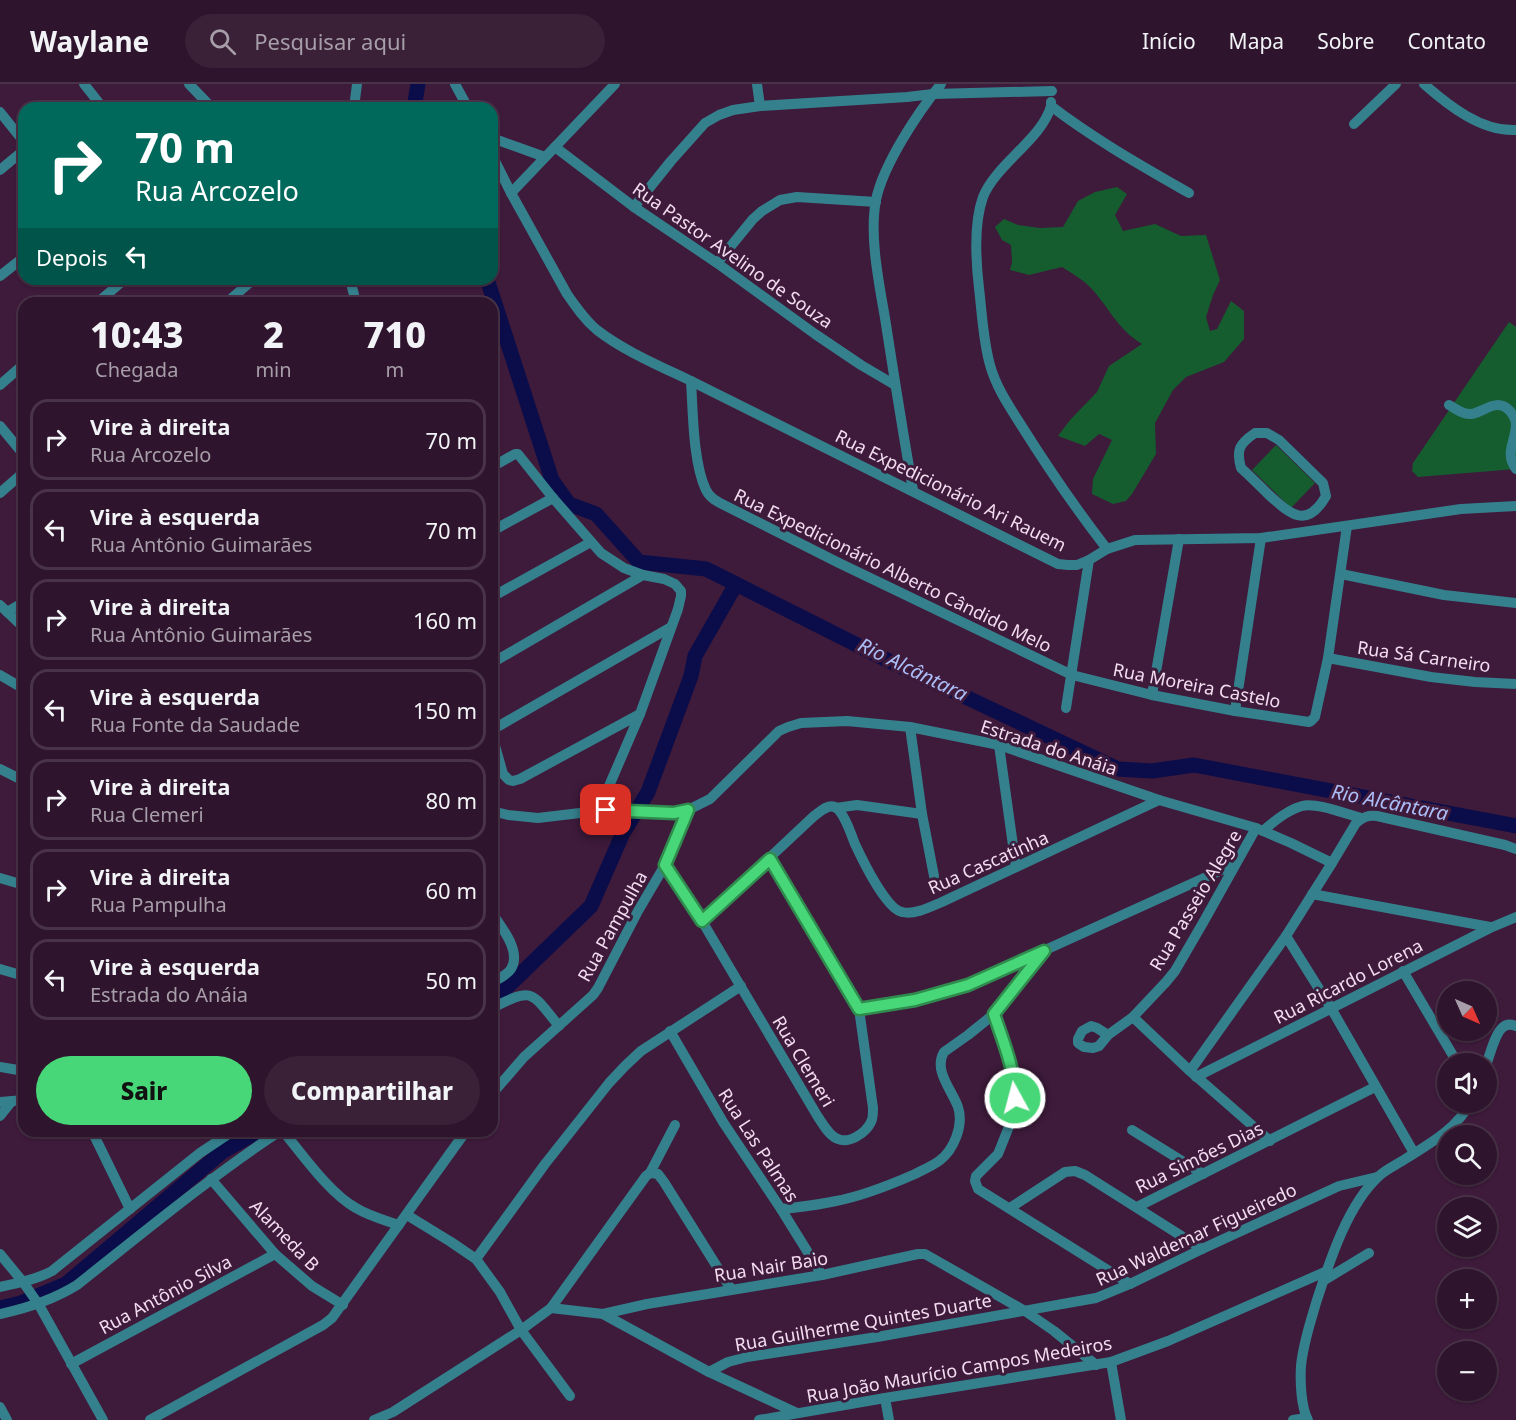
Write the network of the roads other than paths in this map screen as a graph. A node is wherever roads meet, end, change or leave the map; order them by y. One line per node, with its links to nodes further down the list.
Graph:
1 (84, 84): 12 (street)
2 (189, 84): 13 (street)
3 (357, 84): 14 (street)
4 (455, 84): 15 (street)
5 (615, 84): 23 (street)
6 (757, 84): 16 (street)
7 (940, 84): 11 (street)
8 (1396, 84): 19 (street)
9 (1424, 84): 20 (street)
10 (1051, 87): 11 (street); 17 (street)
11 (933, 94): 16 (street); 30 (street)
12 (98, 102)
13 (201, 102)
14 (355, 102)
15 (465, 102)
16 (760, 106): 31 (street)
17 (1051, 106): 29 (street); 59 (street)
18 (0, 112): 21 (street)
19 (1354, 124)
20 (1516, 130)
21 (18, 134)
22 (498, 140): 25 (street)
23 (555, 147): 25 (street); 31 (street, Rua Pastor Avelino de Souza)
24 (18, 155): 27 (street)
25 (545, 158): 28 (street)
26 (498, 167): 28 (street, Rua Expedicionário Ari Rauem)
27 (0, 170)
28 (511, 193): 40 (street, Rua Expedicionário Ari Rauem)
29 (1189, 193)
30 (876, 202): 33 (street); 42 (street)
31 (634, 207): 33 (street, Rua Pastor Avelino de Souza)
32 (18, 262): 34 (street)
33 (717, 263): 42 (street, Rua Pastor Avelino de Souza)
34 (0, 276)
35 (118, 285): 37 (street)
36 (248, 285): 38 (street)
37 (104, 297)
38 (233, 297)
39 (18, 369): 41 (street)
40 (691, 381): 50 (street, Rua Expedicionário Ari Rauem); 71 (street, Rua Expedicionário Alberto Cândido Melo)
41 (0, 385)
42 (895, 385): 50 (street)
43 (1449, 405): 48 (street)
44 (0, 426): 46 (street)
45 (1279, 440): 45 (street)
46 (18, 448)
47 (498, 464): 52 (street)
48 (1516, 469)
49 (18, 477): 51 (street)
50 (913, 490): 60 (street, Rua Expedicionário Ari Rauem)
51 (0, 493)
52 (553, 498): 55 (street); 58 (street)
53 (1516, 506): 54 (street, Rua Expedicionário Ari Rauem)
54 (1347, 526): 56 (street, Rua Expedicionário Ari Rauem); 61 (street)
55 (498, 528)
56 (1261, 538): 57 (street, Rua Expedicionário Ari Rauem); 76 (street)
57 (1179, 539): 59 (street, Rua Expedicionário Ari Rauem); 74 (street)
58 (591, 542): 62 (street); 63 (street)
59 (1107, 549): 60 (street, Rua Expedicionário Ari Rauem)
60 (1089, 560): 71 (street)
61 (1341, 574): 64 (street); 68 (street)
62 (643, 575): 67 (street); 69 (street)
63 (498, 594)
64 (1516, 603)
65 (4, 608): 66 (street)
66 (18, 622)
67 (671, 627): 77 (street); 78 (street)
68 (1328, 657): 72 (street, Rua Sá Carneiro); 76 (street, Rua Moreira Castelo)
69 (498, 660)
70 (0, 675): 73 (street)
71 (1072, 675): 74 (street, Rua Moreira Castelo); 75 (street)
72 (1516, 684)
73 (18, 686)
74 (1152, 695): 76 (street, Rua Moreira Castelo)
75 (1066, 708)
76 (1235, 711)
77 (640, 714): 81 (street); 84 (street)
78 (498, 727)
79 (910, 727): 80 (street, Estrada do Anáia); 87 (street, Estrada do Anáia); 89 (street)
80 (999, 744): 85 (street, Estrada do Anáia); 97 (street)
81 (498, 756)
82 (0, 769): 83 (street)
83 (18, 779)
84 (606, 793)
85 (1159, 800): 91 (street, Estrada do Anáia); 97 (street, Rua Cascatinha)
86 (836, 808): 89 (street); 93 (street); 97 (street, Rua Cascatinha)
87 (688, 810): 88 (street, Estrada do Anáia); 96 (street, Rua Pampulha)
88 (498, 812)
89 (922, 814): 98 (street)
90 (1361, 819): 91 (street); 92 (street); 94 (street)
91 (1259, 830): 94 (street, Estrada do Anáia); 95 (street, Rua Passeio Alegre)
92 (1516, 849)
93 (770, 859): 103 (street); 115 (street)
94 (1332, 863): 101 (street)
95 (1235, 864): 107 (street); 117 (street, Rua Passeio Alegre)
96 (665, 865): 103 (street, Rua Clemeri); 118 (street, Rua Pampulha)
97 (1016, 867)
98 (934, 876)
99 (0, 878): 100 (street)
100 (18, 883)
101 (1312, 894): 105 (street); 106 (street)
102 (1516, 917): 105 (street, Rua Ricardo Lorena)
103 (702, 921): 112 (street, Rua Clemeri)
104 (498, 923): 111 (street)
105 (1490, 927): 109 (street, Rua Ricardo Lorena)
106 (1286, 936): 114 (street); 126 (street)
107 (1044, 951): 115 (street); 116 (street)
108 (0, 969): 110 (street)
109 (1404, 971): 114 (street, Rua Ricardo Lorena); 122 (street)
110 (18, 974)
111 (498, 979)
112 (741, 986): 115 (street, Rua Clemeri); 120 (street)
113 (498, 1005): 118 (street)
114 (1332, 1008): 126 (street, Rua Ricardo Lorena); 128 (street)
115 (859, 1009)
116 (994, 1014): 148 (street); 150 (street)
117 (1133, 1017): 121 (street, Rua Passeio Alegre); 126 (street)
118 (559, 1026): 127 (street, Rua Pampulha)
119 (1516, 1026): 123 (street)
120 (670, 1031): 150 (street, Rua Las Palmas); 157 (street)
121 (1108, 1035)
122 (1452, 1053)
123 (1491, 1053)
124 (0, 1067): 125 (street)
125 (18, 1070)
126 (1193, 1074): 141 (street)
127 (498, 1087)
128 (1375, 1087): 141 (street, Rua Simões Dias); 142 (street)
129 (18, 1100): 130 (street)
130 (12, 1101): 131 (street); 133 (street)
131 (0, 1102)
132 (1465, 1113): 142 (street)
133 (0, 1116)
134 (675, 1125): 143 (street)
135 (1132, 1130): 144 (street)
136 (95, 1137): 149 (street)
137 (224, 1137): 149 (street)
138 (272, 1137): 146 (street)
139 (286, 1137): 152 (street)
140 (462, 1137): 151 (street)
141 (1270, 1141): 144 (street, Rua Simões Dias)
142 (1414, 1153): 145 (street)
143 (648, 1174): 163 (street); 166 (street)
144 (1203, 1174): 147 (street, Rua Simões Dias)
145 (1377, 1177): 153 (street, Rua Waldemar Figueiredo); 159 (street)
146 (211, 1179): 156 (street, Alameda B); 164 (street)
147 (1137, 1207): 148 (street, Rua Simões Dias); 153 (street)
148 (1010, 1208): 160 (street)
149 (130, 1209): 161 (street)
150 (782, 1209): 158 (street, Rua Las Palmas)
151 (407, 1215): 152 (street); 157 (street)
152 (399, 1224): 165 (street)
153 (1202, 1249): 160 (street, Rua Waldemar Figueiredo)
154 (1369, 1253): 159 (street, Rua João Maurício Campos Medeiros)
155 (0, 1254): 161 (street)
156 (275, 1254): 165 (street, Alameda B); 172 (street, Rua Antônio Silva)
157 (476, 1259): 170 (street)
158 (822, 1275): 163 (street, Rua Nair Baio); 167 (street, Rua Nair Baio)
159 (1325, 1276): 171 (street, Rua João Maurício Campos Medeiros); 180 (street)
160 (1130, 1284): 167 (street, Rua Waldemar Figueiredo)
161 (26, 1285): 162 (street); 164 (street)
162 (0, 1287)
163 (731, 1289): 169 (street, Rua Nair Baio)
164 (37, 1303): 168 (street); 172 (street)
165 (343, 1305): 183 (street)
166 (551, 1308): 169 (street); 170 (street)
167 (1025, 1311): 173 (street, Rua Nair Baio); 174 (street, Rua Guilherme Quintes Duarte)
168 (0, 1314)
169 (603, 1314): 174 (street)
170 (521, 1330): 175 (street); 179 (street)
171 (1111, 1362): 173 (street, Rua João Maurício Campos Medeiros); 187 (street)
172 (71, 1364): 182 (street)
173 (1096, 1365): 176 (street, Rua João Maurício Campos Medeiros)
174 (709, 1372): 178 (street)
175 (570, 1396)
176 (885, 1398): 178 (street, Rua João Maurício Campos Medeiros); 186 (street)
177 (0, 1407): 181 (street)
178 (798, 1413): 185 (street, Rua João Maurício Campos Medeiros)
179 (395, 1416): 184 (street)
180 (1307, 1419): 188 (street)
181 (7, 1420)
182 (103, 1420)
183 (150, 1420)
184 (374, 1420)
185 (759, 1420)
186 (889, 1420)
187 (1121, 1420)
188 (1293, 1420)

